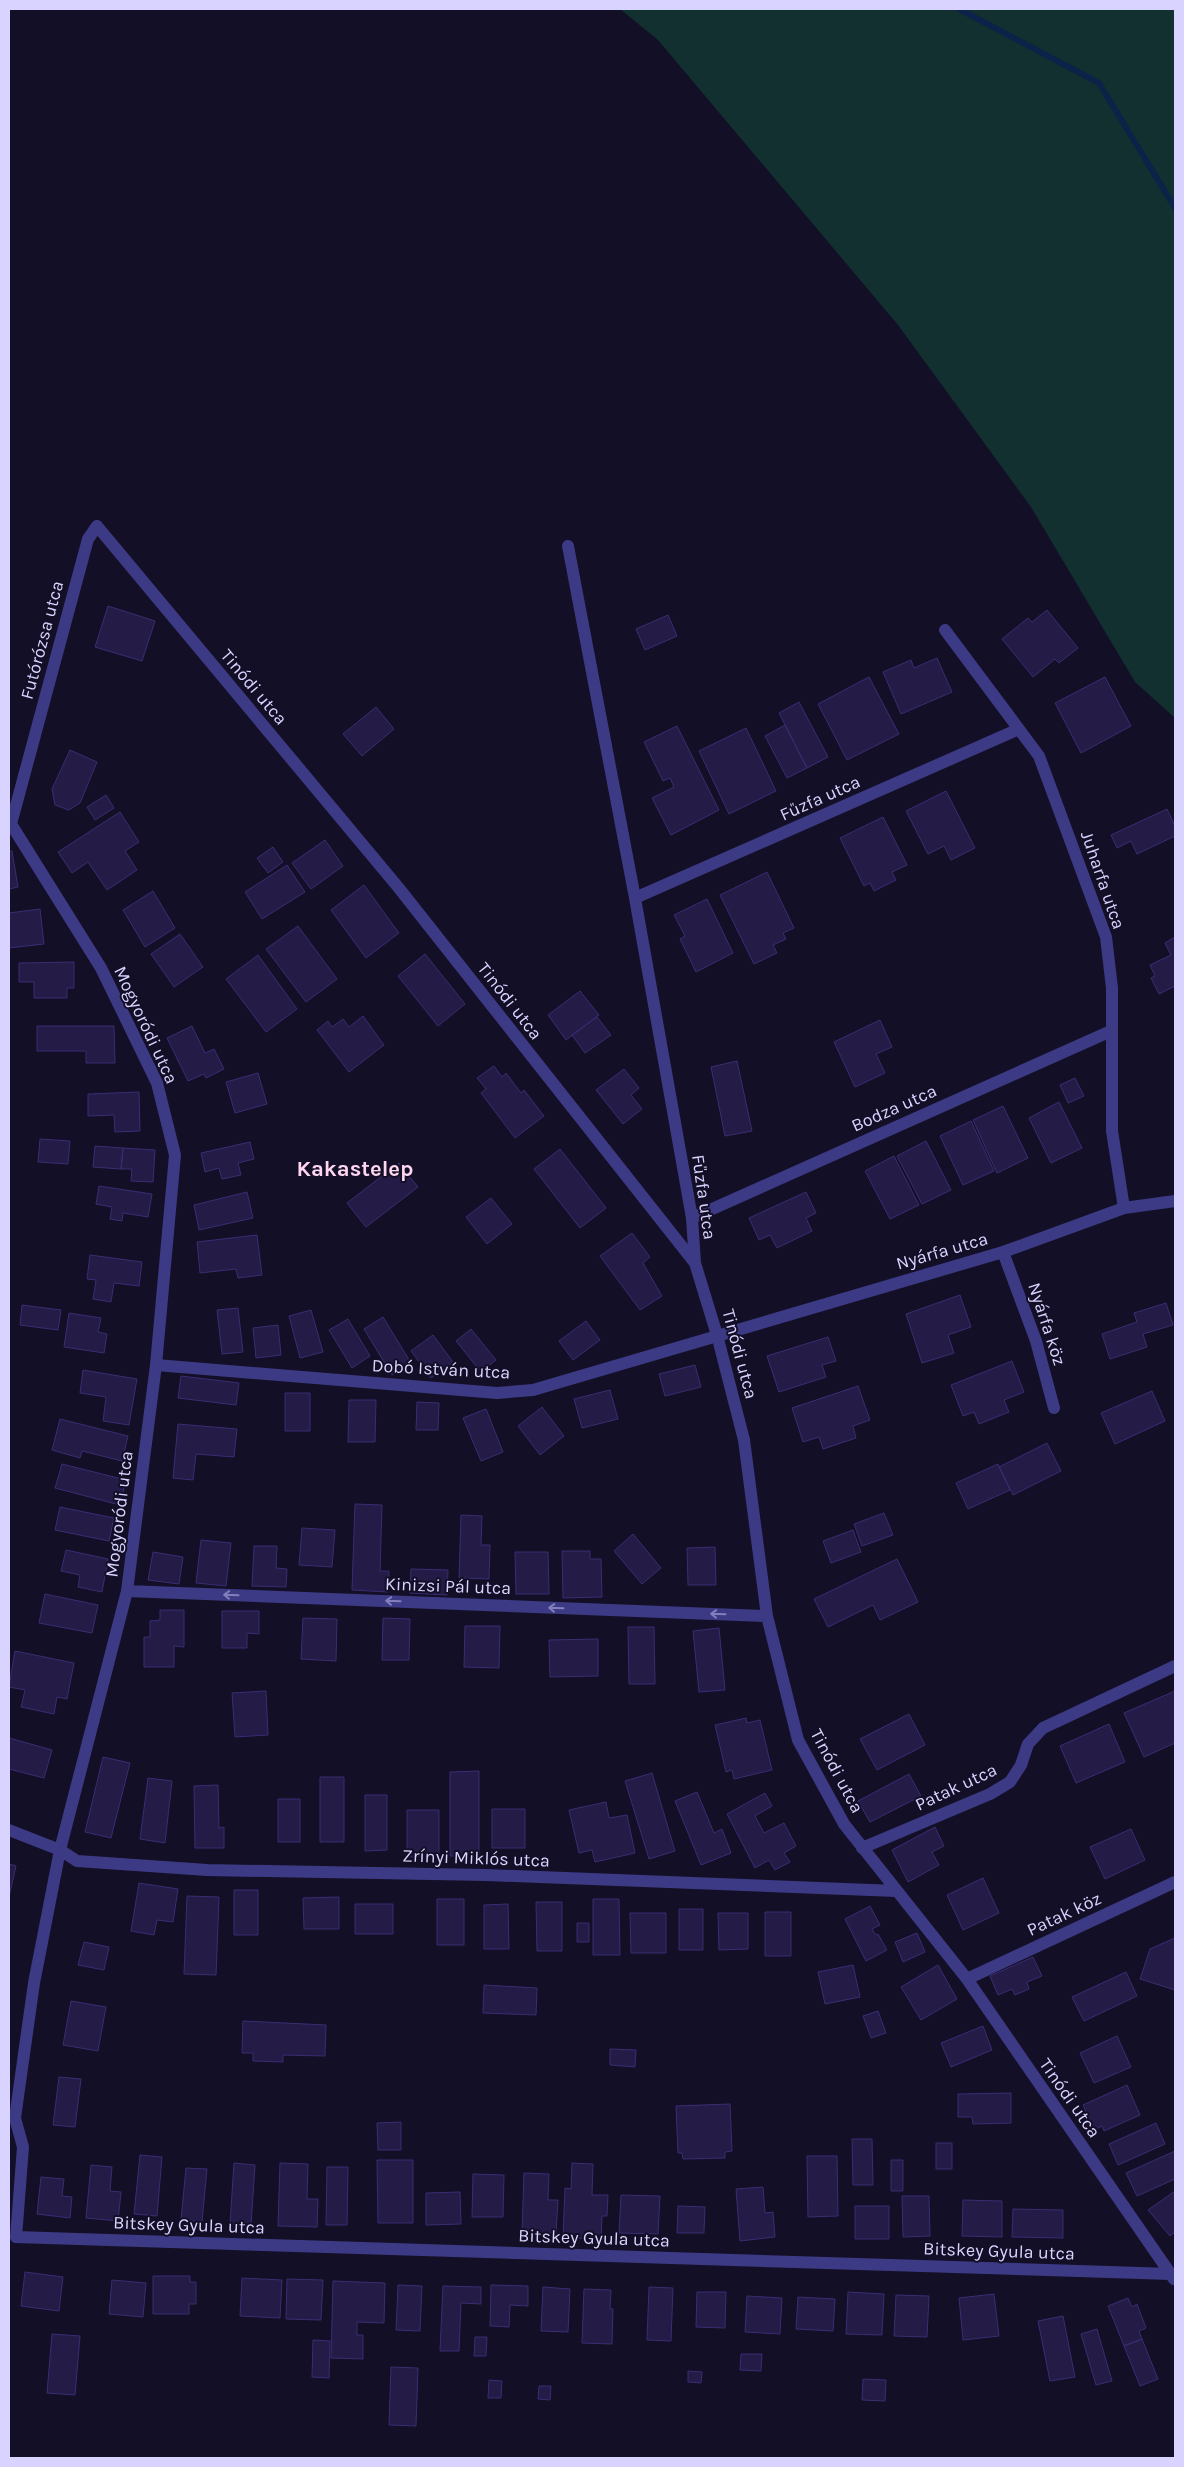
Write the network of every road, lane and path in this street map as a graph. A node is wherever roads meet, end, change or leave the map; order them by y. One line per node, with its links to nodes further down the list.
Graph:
1 (97, 526): 5 (street, Futórózsa utca); 12 (street, Tinódi utca)
2 (568, 546): 6 (street, Fűzfa utca)
3 (945, 630): 4 (street, Juharfa utca)
4 (1019, 729): 6 (street, Fűzfa utca); 7 (street, Juharfa utca)
5 (10, 824): 14 (street, Mogyoródi utca)
6 (635, 898): 10 (street, Fűzfa utca)
7 (1111, 1031): 9 (street, Juharfa utca); 10 (street, Bodza utca)
8 (1174, 1205): 9 (street, Nyárfa utca)
9 (1124, 1208): 11 (street, Nyárfa utca)
10 (692, 1218): 12 (street, Fűzfa utca)
11 (1003, 1252): 13 (street, Nyárfa utca); 15 (street, Nyárfa köz)
12 (694, 1263): 13 (street, Tinódi utca)
13 (717, 1334): 14 (street, Dobó István utca); 17 (street, Tinódi utca)
14 (156, 1364): 16 (street, Mogyoródi utca)
15 (1054, 1408)
16 (127, 1591): 17 (street, Kinizsi Pál utca, one-way to 16); 21 (street, Mogyoródi utca)
17 (767, 1616): 20 (street, Tinódi utca)
18 (1175, 1666): 20 (street, Patak utca)
19 (9, 1830): 21 (street, Zrínyi Miklós utca)
20 (862, 1848): 23 (street, Tinódi utca)
21 (60, 1850): 23 (street, Zrínyi Miklós utca); 25 (street, Mogyoródi utca)
22 (1175, 1882): 24 (street, Patak köz)
23 (896, 1891): 24 (street, Tinódi utca)
24 (967, 1979): 27 (street, Tinódi utca)
25 (12, 2120): 26 (street, Mogyoródi utca)
26 (16, 2237): 27 (street, Bitskey Gyula utca)
27 (1173, 2277)

